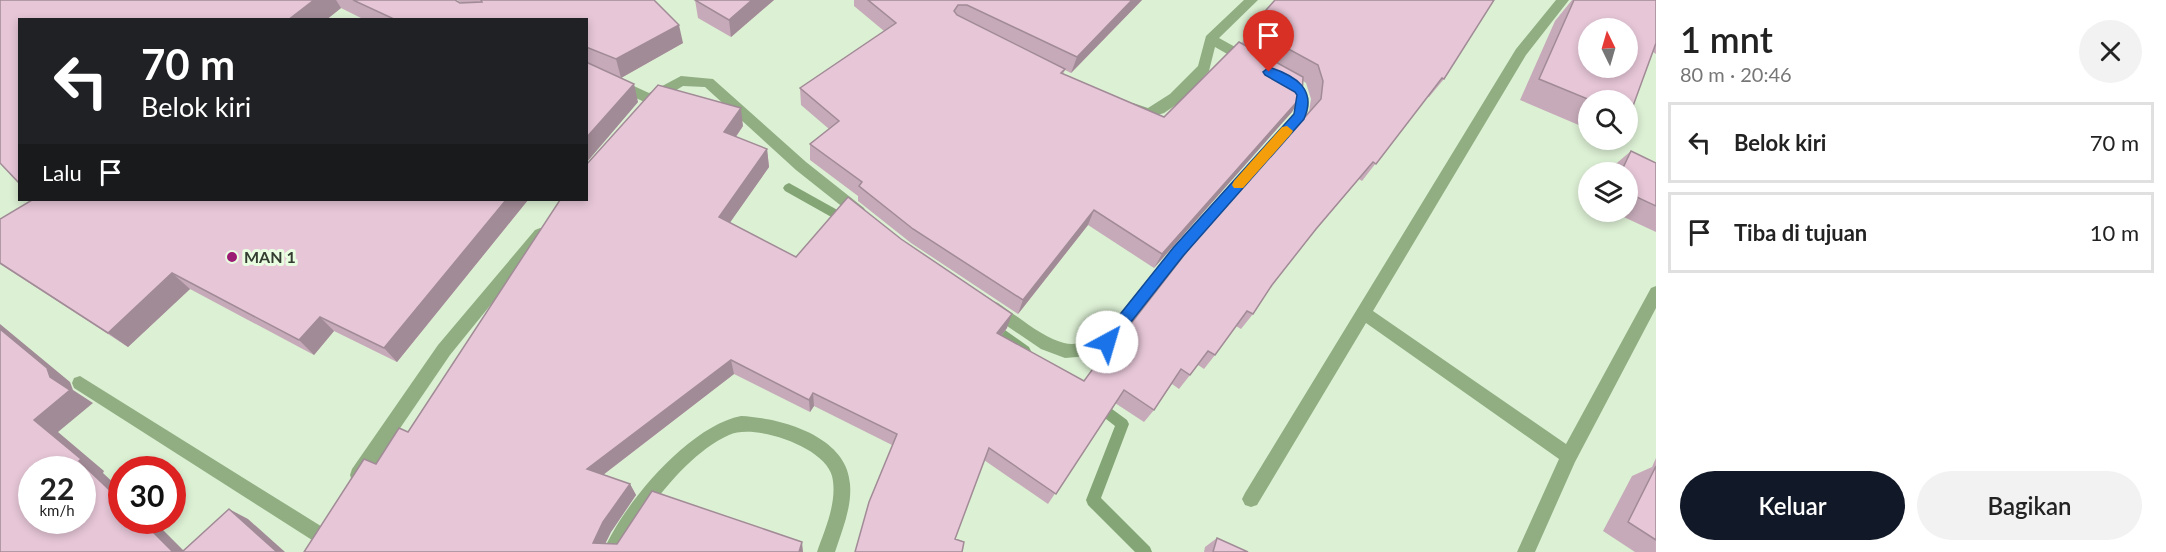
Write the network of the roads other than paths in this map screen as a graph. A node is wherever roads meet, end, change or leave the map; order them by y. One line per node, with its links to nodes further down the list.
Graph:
1 (1252, 0): 3 (street)
2 (1563, 0): 10 (street)
3 (1210, 39): 5 (street); 9 (street)
4 (588, 70): 7 (street)
5 (1125, 105)
6 (554, 217): 13 (street)
7 (870, 221)
8 (1656, 294): 12 (street)
9 (981, 300)
10 (1363, 312): 12 (street); 14 (street)
11 (80, 383): 15 (street)
12 (1569, 456): 18 (street)
13 (351, 485)
14 (1251, 499)
15 (318, 534)
16 (612, 552): 17 (street)
17 (826, 552)
18 (1526, 552)

